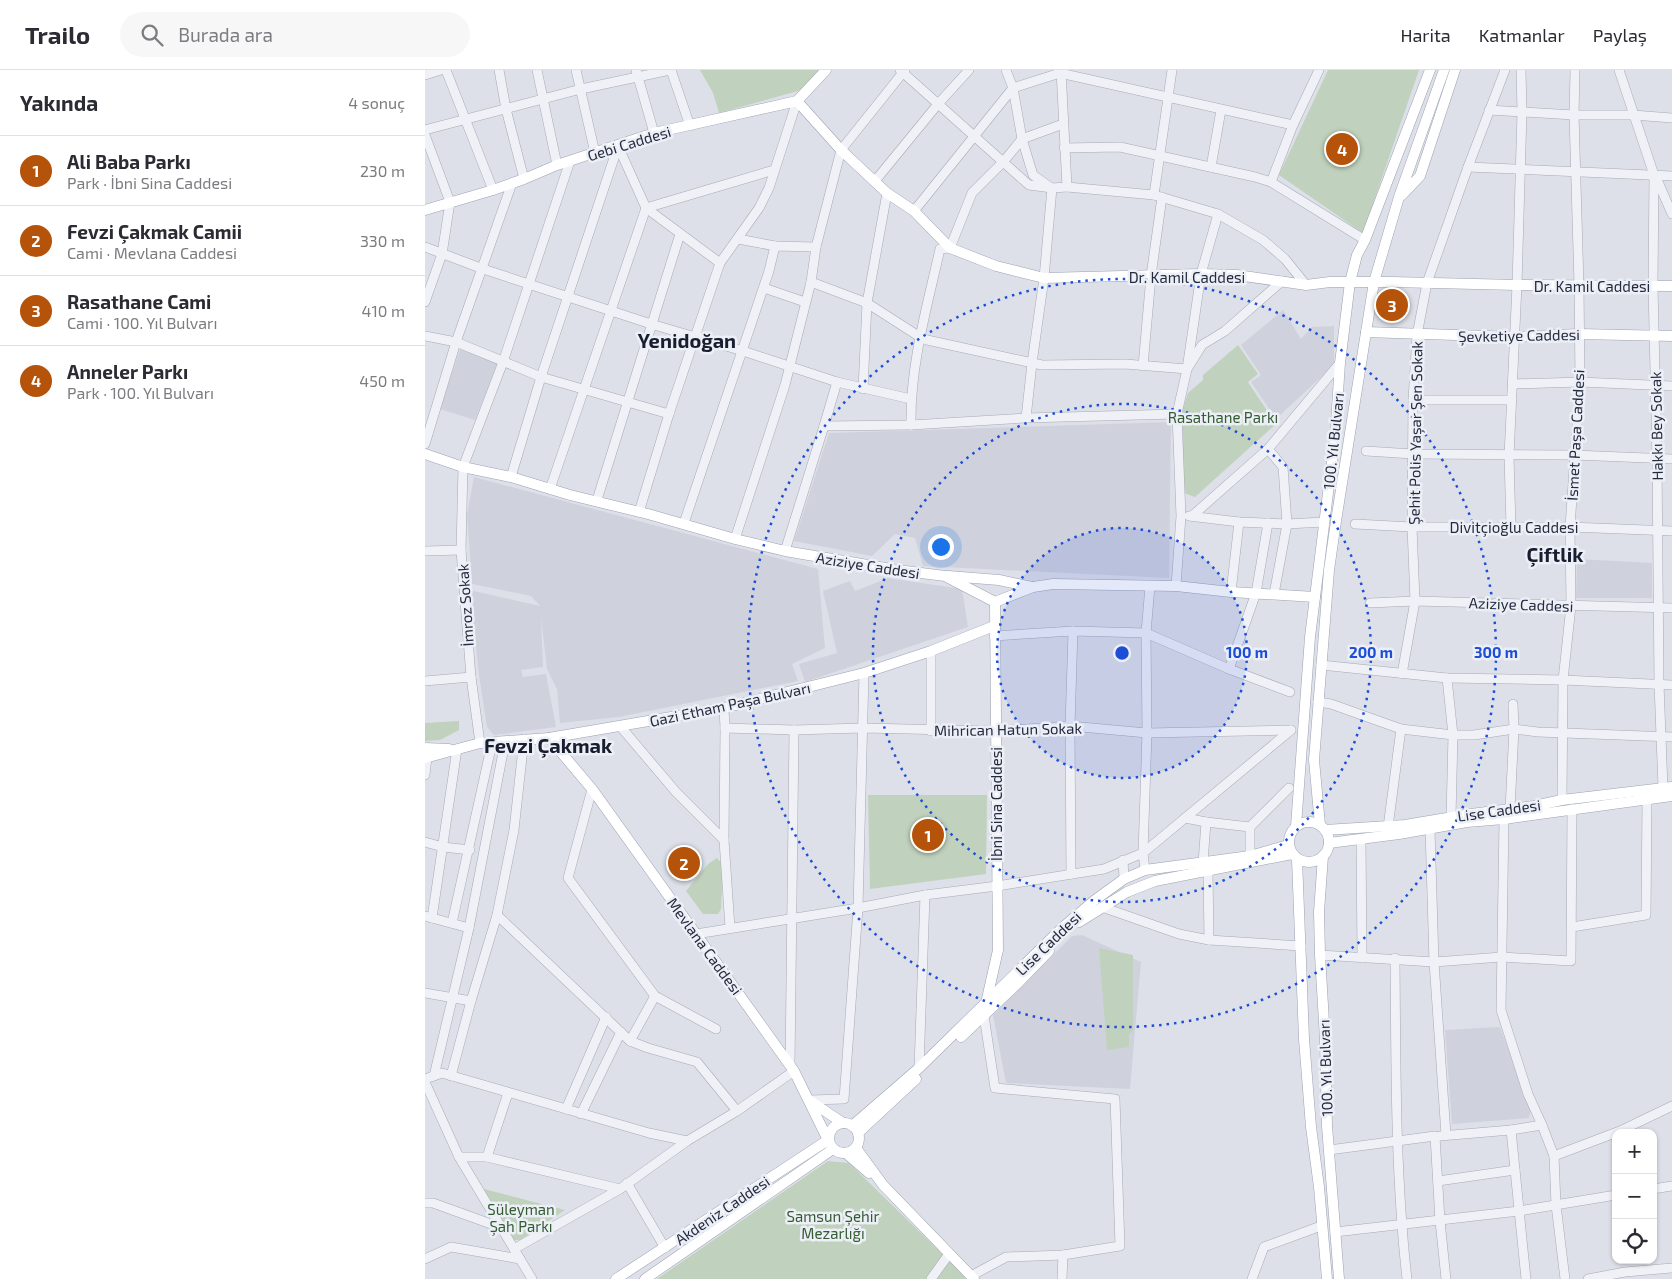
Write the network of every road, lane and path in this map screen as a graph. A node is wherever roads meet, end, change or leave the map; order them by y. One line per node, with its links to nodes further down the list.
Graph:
1 (441, 70): 22 (street)
2 (446, 70): 36 (street)
3 (499, 70): 29 (street)
4 (537, 70): 26 (street)
5 (576, 70): 24 (street)
6 (671, 70): 21 (street); 39 (street)
7 (826, 70): 27 (main road)
8 (969, 70): 28 (street)
9 (1006, 70): 23 (street)
10 (1172, 70): 25 (street)
11 (1319, 70): 38 (street)
12 (1430, 70): 78 (main road, 100. Yıl Bulvarı)
13 (1444, 70): 69 (main road, 100. Yıl Bulvarı)
14 (1455, 70): 69 (main road)
15 (1505, 70): 31 (street, Şehit Polis Yaşar Şen Sokak)
16 (1521, 70): 32 (street)
17 (1575, 70): 33 (street, İsmet Paşa Caddesi)
18 (1619, 70): 34 (street, Hakkı Bey Sokak)
19 (902, 71): 28 (street); 47 (street)
20 (1060, 72): 23 (street); 25 (street); 37 (street)
21 (637, 73): 24 (street); 41 (street)
22 (425, 75)
23 (1013, 88): 43 (street); 44 (street)
24 (581, 89): 26 (street); 48 (street)
25 (1168, 98): 30 (street); 49 (street)
26 (543, 100): 29 (street); 52 (street)
27 (797, 101): 39 (main road, Gebi Caddesi); 47 (main road, Dr. Kamil Caddesi); 55 (street)
28 (938, 104): 43 (street); 61 (street)
29 (506, 109): 36 (street); 60 (street)
30 (1221, 110): 38 (street); 53 (street)
31 (1489, 110): 32 (street); 54 (street, Şehit Polis Yaşar Şen Sokak)
32 (1521, 112): 33 (street); 56 (street)
33 (1574, 115): 34 (street); 57 (street, İsmet Paşa Caddesi)
34 (1633, 115): 35 (street); 58 (street, Hakkı Bey Sokak)
35 (1672, 118)
36 (464, 119): 40 (street); 66 (street)
37 (1063, 124): 44 (street); 46 (street)
38 (1293, 125): 62 (street)
39 (690, 126): 41 (main road, Gebi Caddesi)
40 (425, 130)
41 (654, 133): 45 (main road, Gebi Caddesi)
42 (425, 136): 70 (street)
43 (973, 136): 51 (street); 73 (street)
44 (1022, 139): 51 (street); 65 (street)
45 (618, 146): 48 (main road, Gebi Caddesi); 71 (street); 101 (street)
46 (1064, 148): 49 (street); 64 (street)
47 (841, 150): 61 (main road, Dr. Kamil Caddesi); 81 (street)
48 (595, 153): 50 (main road, Gebi Caddesi)
49 (1160, 155): 53 (street); 68 (street)
50 (570, 161): 52 (main road, Gebi Caddesi); 94 (street, İmroz Sokak)
51 (1004, 162): 65 (street); 82 (street)
52 (557, 165): 60 (main road, Gebi Caddesi)
53 (1211, 167): 62 (street)
54 (1468, 167): 56 (street); 93 (street, Şehit Polis Yaşar Şen Sokak)
55 (774, 170): 71 (street); 77 (street)
56 (1519, 170): 57 (street); 96 (street)
57 (1577, 172): 58 (street); 97 (street, İsmet Paşa Caddesi)
58 (1655, 174): 59 (street); 75 (street); 98 (street, Hakkı Bey Sokak)
59 (1672, 176)
60 (524, 179): 63 (main road, Gebi Caddesi)
61 (875, 181): 67 (main road, Dr. Kamil Caddesi)
62 (1271, 182): 78 (street)
63 (512, 183): 66 (main road, Gebi Caddesi); 85 (street)
64 (1067, 187): 65 (street); 68 (street)
65 (1053, 188): 88 (street)
66 (493, 190): 70 (main road, Gebi Caddesi)
67 (887, 193): 73 (main road, Dr. Kamil Caddesi); 104 (street)
68 (1158, 196): 74 (street); 87 (street)
69 (1399, 197): 92 (main road, 100. Yıl Bulvarı)
70 (450, 202): 72 (main road, Gebi Caddesi); 83 (street)
71 (646, 208): 76 (street); 105 (street)
72 (425, 210)
73 (913, 211): 82 (main road, Dr. Kamil Caddesi)
74 (1218, 214): 86 (street); 95 (street)
75 (1672, 214)
76 (680, 234): 84 (street); 106 (street)
77 (738, 239): 80 (street); 84 (street)
78 (1365, 240): 91 (main road, 100. Yıl Bulvarı)
79 (425, 246): 83 (street)
80 (775, 246): 81 (street); 100 (street)
81 (816, 247): 90 (street)
82 (950, 248): 88 (main road, Dr. Kamil Caddesi); 113 (street)
83 (442, 254): 85 (street); 102 (street)
84 (720, 263): 115 (street)
85 (483, 269): 94 (street); 116 (street)
86 (1201, 274): 87 (main road, Dr. Kamil Caddesi); 89 (main road, Dr. Kamil Caddesi); 123 (street)
87 (1151, 276): 88 (main road, Dr. Kamil Caddesi); 122 (street)
88 (1044, 278): 119 (street)
89 (1282, 281): 95 (main road, Dr. Kamil Caddesi); 123 (street)
90 (811, 282): 103 (street); 104 (street)
91 (1350, 282): 92 (main road, Dr. Kamil Caddesi); 95 (main road, Dr. Kamil Caddesi); 120 (main road, 100. Yıl Bulvarı)
92 (1374, 282): 93 (main road, Dr. Kamil Caddesi); 107 (main road, 100. Yıl Bulvarı)
93 (1427, 283): 96 (main road, Dr. Kamil Caddesi); 109 (street, Şehit Polis Yaşar Şen Sokak)
94 (528, 284): 101 (street); 118 (street, İmroz Sokak)
95 (1306, 285)
96 (1517, 285): 97 (main road, Dr. Kamil Caddesi); 114 (street)
97 (1579, 285): 98 (main road, Dr. Kamil Caddesi); 108 (street, İsmet Paşa Caddesi)
98 (1653, 286): 99 (main road, Dr. Kamil Caddesi); 110 (street, Hakkı Bey Sokak)
99 (1672, 286)
100 (764, 288): 103 (street); 117 (street)
101 (568, 296): 105 (street); 124 (street)
102 (425, 302)
103 (805, 302): 121 (street)
104 (867, 303): 113 (street); 131 (street)
105 (611, 310): 106 (street); 130 (street)
106 (651, 324): 115 (street); 135 (street)
107 (1366, 332): 109 (main road, Şevketiye Caddesi); 191 (main road, 100. Yıl Bulvarı)
108 (1579, 334): 110 (main road, Şevketiye Caddesi); 114 (main road, Şevketiye Caddesi); 126 (street, İsmet Paşa Caddesi)
109 (1417, 335): 114 (main road, Şevketiye Caddesi); 133 (street, Şehit Polis Yaşar Şen Sokak)
110 (1654, 335): 112 (main road, Şevketiye Caddesi); 128 (street, Hakkı Bey Sokak)
111 (425, 336): 116 (street)
112 (1672, 336)
113 (920, 337): 119 (street); 132 (street)
114 (1515, 337): 127 (street)
115 (696, 338): 117 (street); 136 (street)
116 (456, 342): 118 (street); 141 (street)
117 (743, 351): 121 (street); 159 (street)
118 (503, 362): 124 (street); 150 (street, İmroz Sokak)
119 (1031, 363): 122 (street); 138 (street)
120 (1340, 363): 142 (street); 158 (main road, 100. Yıl Bulvarı)
121 (790, 366): 125 (street); 168 (street)
122 (1143, 366): 123 (street)
123 (1187, 369): 137 (street)
124 (541, 377): 130 (street); 151 (street)
125 (837, 382): 131 (street); 140 (street)
126 (1580, 382): 127 (street); 128 (street); 146 (street, İsmet Paşa Caddesi)
127 (1513, 384): 134 (street)
128 (1656, 386): 129 (street); 148 (street, Hakkı Bey Sokak)
129 (1672, 386)
130 (583, 389): 135 (street); 152 (street)
131 (863, 390): 132 (street)
132 (911, 399): 139 (street)
133 (1413, 400): 134 (street); 145 (street, Şehit Polis Yaşar Şen Sokak)
134 (1512, 400): 147 (street)
135 (627, 402): 136 (street); 153 (street)
136 (669, 414): 154 (street)
137 (1177, 414): 138 (street); 155 (street)
138 (1026, 418): 139 (street)
139 (911, 425): 140 (street)
140 (824, 426): 171 (street)
141 (425, 444)
142 (1267, 449): 156 (street); 161 (street)
143 (1366, 451): 145 (street)
144 (425, 454): 150 (main road, Aziziye Caddesi)
145 (1413, 454): 147 (street); 163 (street, Şehit Polis Yaşar Şen Sokak)
146 (1574, 455): 147 (street); 148 (street); 164 (street, İsmet Paşa Caddesi)
147 (1509, 456): 165 (street)
148 (1657, 458): 149 (street); 166 (street, Hakkı Bey Sokak)
149 (1672, 459)
150 (463, 467): 151 (main road, Aziziye Caddesi); 169 (street, İmroz Sokak)
151 (511, 477): 152 (main road, Aziziye Caddesi)
152 (550, 489): 153 (main road, Aziziye Caddesi)
153 (597, 500): 154 (main road, Aziziye Caddesi)
154 (639, 512): 159 (main road, Aziziye Caddesi)
155 (1181, 516): 156 (street); 174 (street)
156 (1192, 516): 157 (street)
157 (1239, 522): 160 (street); 176 (street)
158 (1324, 522): 161 (street); 179 (main road, 100. Yıl Bulvarı)
159 (684, 523): 168 (main road, Aziziye Caddesi)
160 (1268, 523): 161 (street); 177 (street)
161 (1287, 524): 178 (street)
162 (1355, 524): 163 (street, Divitçioğlu Caddesi)
163 (1412, 526): 165 (street, Divitçioğlu Caddesi); 180 (street, Şehit Polis Yaşar Şen Sokak)
164 (1570, 527): 165 (street, Divitçioğlu Caddesi); 166 (street, Divitçioğlu Caddesi); 183 (street, İsmet Paşa Caddesi)
165 (1511, 528)
166 (1658, 530): 167 (street, Divitçioğlu Caddesi); 184 (street, Hakkı Bey Sokak)
167 (1672, 531)
168 (735, 539): 171 (main road, Aziziye Caddesi)
169 (461, 550): 170 (street); 195 (street, İmroz Sokak)
170 (425, 551)
171 (785, 551): 172 (main road, Aziziye Caddesi)
172 (945, 576): 175 (main road); 181 (main road, Aziziye Caddesi)
173 (1150, 586): 174 (main road); 175 (main road); 188 (street)
174 (1176, 586): 176 (main road)
175 (1033, 587): 181 (main road)
176 (1231, 592): 177 (main road)
177 (1257, 594): 178 (main road); 192 (street)
178 (1274, 594): 179 (main road)
179 (1315, 597): 239 (main road, 100. Yıl Bulvarı)
180 (1415, 601): 182 (street, Aziziye Caddesi); 183 (street, Aziziye Caddesi); 194 (street, Şehit Polis Yaşar Şen Sokak)
181 (995, 602): 186 (main road, İbni Sina Caddesi)
182 (1370, 602)
183 (1571, 606): 184 (street, Aziziye Caddesi); 197 (street, İsmet Paşa Caddesi)
184 (1659, 608): 185 (street, Aziziye Caddesi); 199 (street, Hakkı Bey Sokak)
185 (1672, 608)
186 (994, 626): 189 (main road, İbni Sina Caddesi); 190 (main road, Gazi Etham Paşa Bulvarı)
187 (1073, 631): 188 (street); 189 (street); 206 (street)
188 (1146, 633): 192 (street); 215 (street)
189 (995, 636): 213 (main road, İbni Sina Caddesi)
190 (931, 651): 193 (main road, Gazi Etham Paşa Bulvarı); 212 (street)
191 (1321, 666): 194 (street); 202 (main road, 100. Yıl Bulvarı)
192 (1229, 669): 201 (street)
193 (864, 673): 204 (main road, Gazi Etham Paşa Bulvarı); 208 (street)
194 (1402, 674): 196 (street)
195 (471, 677): 198 (street); 222 (street, İmroz Sokak)
196 (1447, 678): 197 (street); 216 (street)
197 (1563, 680): 199 (street); 214 (street, İsmet Paşa Caddesi)
198 (425, 681)
199 (1659, 684): 200 (street); 219 (street, Hakkı Bey Sokak)
200 (1672, 685)
201 (1290, 692)
202 (1318, 702): 209 (street); 241 (main road, 100. Yıl Bulvarı)
203 (1513, 704): 210 (street)
204 (724, 708): 205 (main road, Gazi Etham Paşa Bulvarı); 207 (street)
205 (620, 726): 218 (main road, Gazi Etham Paşa Bulvarı); 245 (street)
206 (1070, 726): 213 (street, Mihrican Hatun Sokak); 215 (street, Mihrican Hatun Sokak); 257 (street)
207 (725, 728): 211 (street, Mihrican Hatun Sokak); 245 (street)
208 (863, 728): 211 (street, Mihrican Hatun Sokak); 212 (street, Mihrican Hatun Sokak); 262 (street)
209 (1401, 729): 216 (street); 242 (street)
210 (1514, 729): 214 (street); 216 (street); 233 (street)
211 (794, 730): 265 (street)
212 (931, 731): 213 (street, Mihrican Hatun Sokak)
213 (996, 731): 259 (main road, İbni Sina Caddesi)
214 (1563, 732): 219 (street); 232 (street, İsmet Paşa Caddesi)
215 (1147, 733): 236 (street, Mihrican Hatun Sokak); 250 (street)
216 (1453, 735): 235 (street)
217 (1672, 737): 219 (street)
218 (549, 738): 220 (main road, Gazi Etham Paşa Bulvarı); 229 (main road, Mevlana Caddesi)
219 (1660, 738): 228 (street, Hakkı Bey Sokak)
220 (524, 739): 221 (main road, Gazi Etham Paşa Bulvarı); 263 (street)
221 (505, 742): 223 (main road, Gazi Etham Paşa Bulvarı); 268 (street)
222 (480, 743): 223 (main road, Gazi Etham Paşa Bulvarı); 224 (main road, Gazi Etham Paşa Bulvarı)
223 (492, 743): 249 (street)
224 (457, 749): 225 (main road, Gazi Etham Paşa Bulvarı); 248 (street)
225 (426, 755): 226 (street)
226 (425, 775)
227 (1289, 788): 240 (street)
228 (1667, 788): 232 (main road, Lise Caddesi)
229 (593, 789): 270 (main road, Mevlana Caddesi); 279 (street)
230 (1672, 796): 231 (main road, Lise Caddesi)
231 (1647, 799): 234 (main road, Lise Caddesi); 267 (street)
232 (1561, 800): 233 (main road, Lise Caddesi)
233 (1510, 809): 235 (main road, Lise Caddesi); 237 (street)
234 (1572, 809): 237 (main road, Lise Caddesi); 267 (street)
235 (1451, 817): 242 (main road, Lise Caddesi)
236 (1185, 818): 238 (street); 250 (street)
237 (1503, 819): 243 (main road, Lise Caddesi); 274 (street)
238 (1206, 822): 240 (street); 255 (street)
239 (1296, 826): 241 (main road); 251 (main road)
240 (1250, 827): 252 (street)
241 (1323, 827): 242 (main road, Lise Caddesi); 247 (main road)
242 (1388, 827)
243 (1430, 829): 244 (main road, Lise Caddesi); 277 (street)
244 (1361, 839): 247 (main road, Lise Caddesi); 275 (street)
245 (724, 840): 269 (street)
246 (425, 842): 248 (street)
247 (1329, 843): 253 (main road)
248 (443, 847): 249 (street); 264 (street)
249 (469, 850): 266 (street)
250 (1143, 853): 254 (street); 256 (street)
251 (1292, 853): 252 (main road, Lise Caddesi); 253 (main road); 255 (main road, Lise Caddesi); 272 (main road, 100. Yıl Bulvarı)
252 (1250, 856): 255 (main road, Lise Caddesi)
253 (1323, 856): 273 (main road, 100. Yıl Bulvarı)
254 (1123, 860): 257 (street); 258 (street)
255 (1205, 867): 256 (main road, Lise Caddesi); 261 (main road, Lise Caddesi); 271 (street)
256 (1145, 870): 258 (main road, Lise Caddesi)
257 (1071, 874): 259 (street)
258 (1124, 879): 282 (main road, Lise Caddesi)
259 (997, 886): 260 (street); 282 (main road, İbni Sina Caddesi)
260 (925, 895): 262 (street); 289 (street)
261 (1102, 907): 271 (street); 283 (main road, Lise Caddesi)
262 (858, 908): 265 (street); 293 (street)
263 (497, 915): 281 (street); 284 (street)
264 (428, 917): 266 (street)
265 (791, 919): 269 (street); 288 (street)
266 (452, 924): 268 (street)
267 (1572, 926): 274 (street)
268 (469, 928): 280 (street)
269 (730, 928): 270 (street)
270 (696, 934): 288 (main road, Mevlana Caddesi)
271 (1209, 940): 272 (street)
272 (1301, 946): 322 (main road, 100. Yıl Bulvarı)
273 (1320, 955): 275 (street); 306 (main road, 100. Yıl Bulvarı)
274 (1503, 957): 277 (street); 298 (street)
275 (1362, 958): 276 (street)
276 (1395, 958): 277 (street); 303 (street)
277 (1434, 962): 301 (street)
278 (425, 993): 280 (street)
279 (655, 996): 285 (street); 287 (street)
280 (453, 997): 281 (street); 291 (street)
281 (471, 1000): 290 (street)
282 (986, 1004): 289 (main road, Lise Caddesi)
283 (984, 1016): 299 (main road, Lise Caddesi); 328 (street)
284 (606, 1017): 286 (street); 295 (street)
285 (716, 1029)
286 (621, 1032): 287 (street); 297 (street)
287 (631, 1041): 296 (street)
288 (792, 1068): 293 (main road, Mevlana Caddesi); 296 (street)
289 (919, 1068): 299 (main road, Lise Caddesi)
290 (451, 1076): 291 (street); 292 (street)
291 (428, 1079): 309 (street)
292 (509, 1093): 295 (street); 310 (street)
293 (810, 1100): 299 (main road); 305 (main road, Mevlana Caddesi)
294 (1672, 1106): 308 (street)
295 (566, 1109): 297 (street)
296 (737, 1111): 304 (street)
297 (581, 1114): 304 (street)
298 (1542, 1124): 300 (street); 308 (street)
299 (851, 1127): 305 (main road); 307 (main road)
300 (1511, 1130): 301 (street); 311 (street)
301 (1446, 1135): 302 (street)
302 (1435, 1136): 303 (street); 312 (street)
303 (1397, 1140): 306 (street); 321 (street)
304 (687, 1141): 313 (street)
305 (830, 1144): 307 (main road); 325 (main road, Akdeniz Caddesi); 336 (main road, Akdeniz Caddesi)
306 (1329, 1150): 324 (main road, 100. Yıl Bulvarı)
307 (851, 1151): 327 (main road)
308 (1554, 1156): 318 (street)
309 (459, 1157): 310 (street); 323 (street)
310 (487, 1157): 313 (street)
311 (1515, 1170): 312 (street); 319 (street)
312 (1438, 1181): 320 (street)
313 (623, 1186): 325 (street); 326 (street)
314 (1672, 1186): 315 (street)
315 (1657, 1188)
316 (1612, 1196): 318 (street)
317 (425, 1203): 323 (street)
318 (1556, 1205): 319 (street); 345 (street)
319 (1519, 1211): 320 (street); 344 (street)
320 (1440, 1221): 321 (street); 343 (street)
321 (1401, 1224): 324 (street); 342 (street)
322 (1321, 1226): 339 (street); 340 (main road, 100. Yıl Bulvarı)
323 (502, 1228): 326 (street)
324 (1335, 1232): 341 (main road, 100. Yıl Bulvarı)
325 (665, 1248): 335 (main road, Akdeniz Caddesi)
326 (514, 1249): 330 (street)
327 (949, 1254): 333 (main road); 337 (street)
328 (1063, 1255): 333 (street); 338 (street)
329 (425, 1259): 330 (street)
330 (520, 1259): 334 (street)
331 (1672, 1268): 332 (street)
332 (1625, 1275): 346 (street)
333 (973, 1278)
334 (532, 1279)
335 (616, 1279)
336 (645, 1279)
337 (931, 1279)
338 (1062, 1279)
339 (1252, 1279)
340 (1327, 1279)
341 (1339, 1279)
342 (1407, 1279)
343 (1446, 1279)
344 (1526, 1279)
345 (1565, 1279)
346 (1588, 1279)

